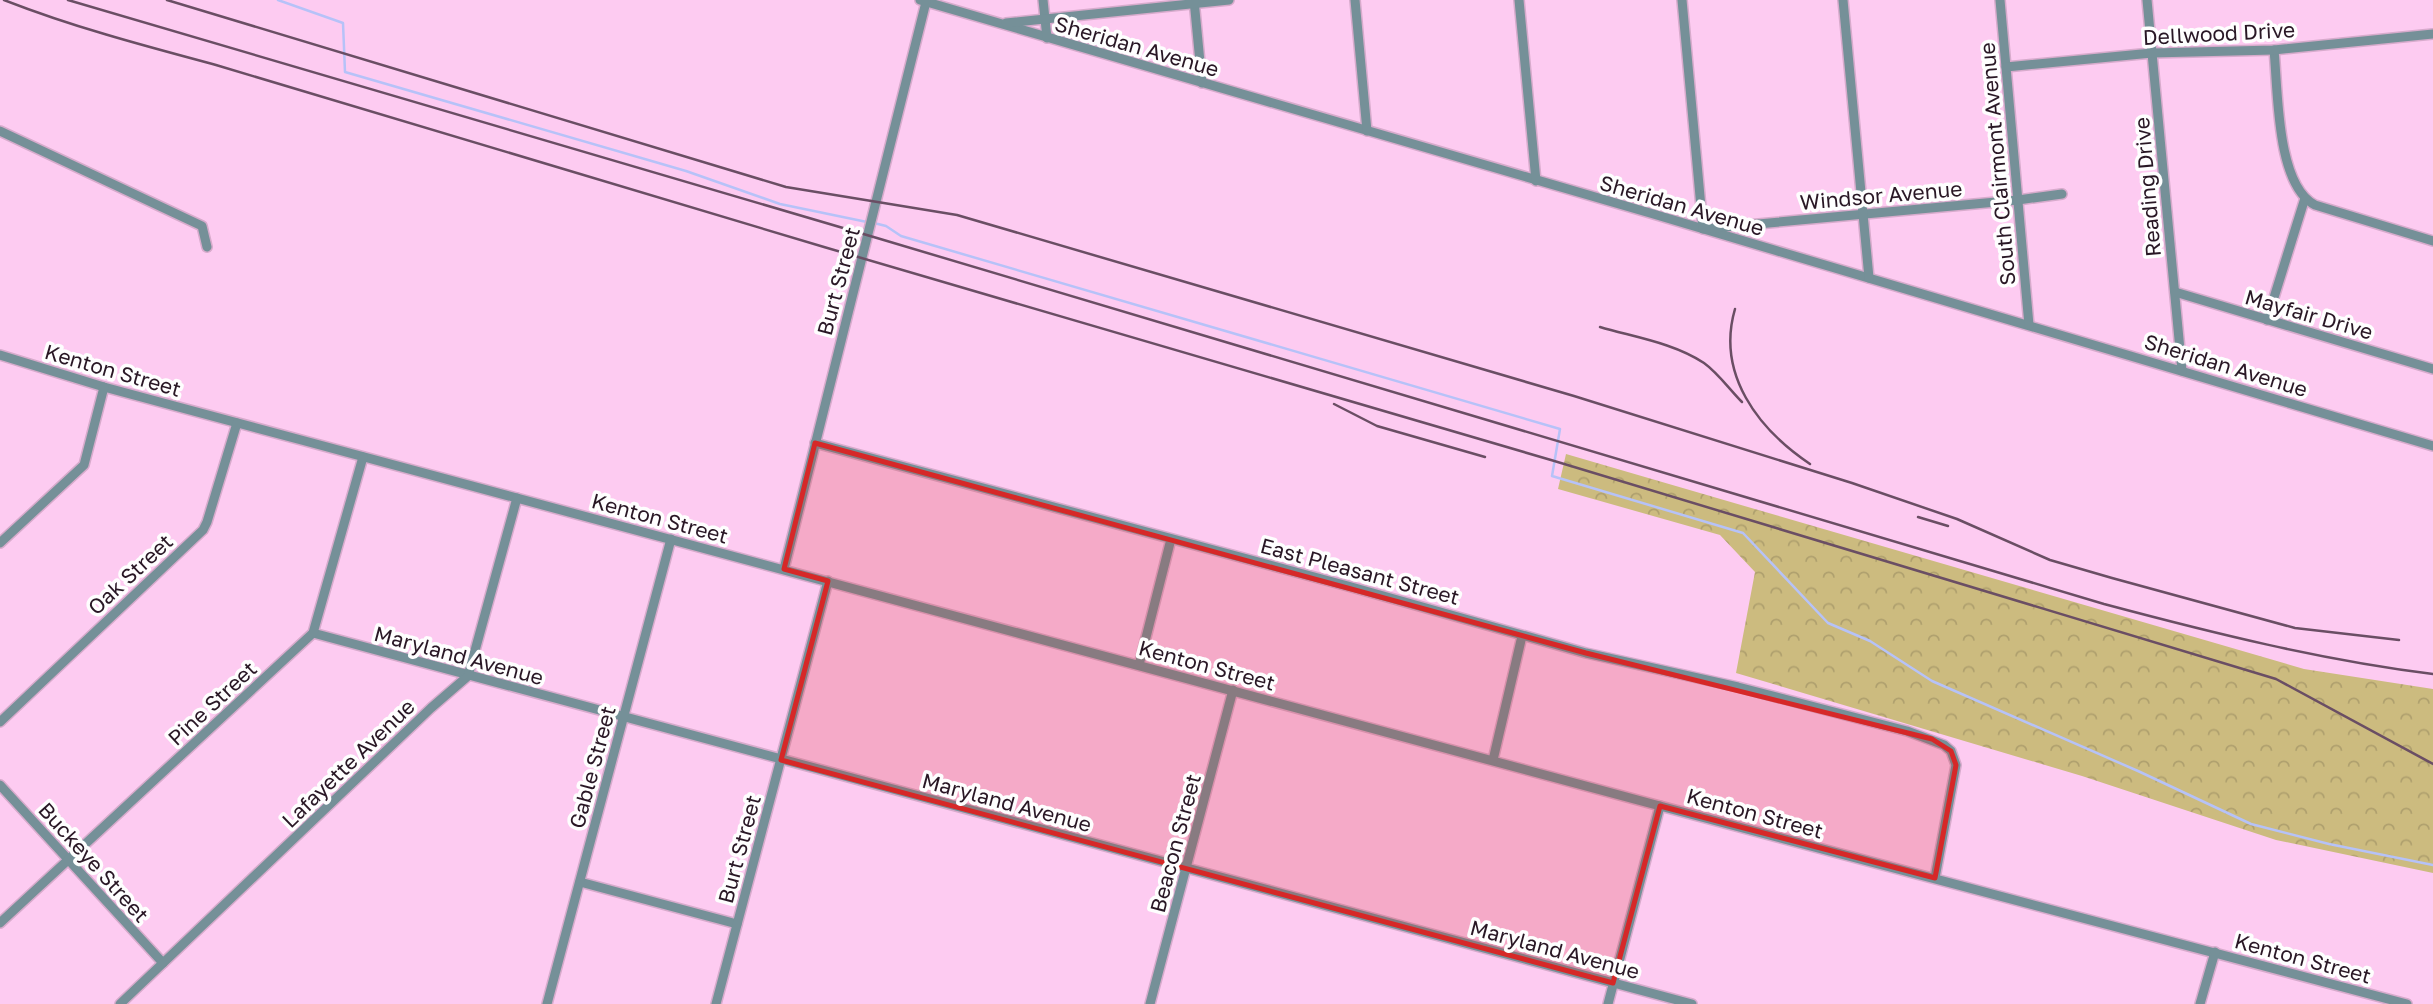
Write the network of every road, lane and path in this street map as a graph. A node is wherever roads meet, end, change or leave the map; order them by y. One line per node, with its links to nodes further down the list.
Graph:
1 (1044, 0): 11 (street)
2 (1229, 0): 10 (street)
3 (1354, 0): 20 (street)
4 (1519, 0): 21 (street)
5 (1682, 0): 26 (street)
6 (1843, 0): 25 (street)
7 (2000, 0): 17 (street, South Clairmont Avenue)
8 (2147, 0): 16 (street, Reading Drive)
9 (923, 1): 12 (street, Sheridan Avenue); 38 (street, Burt Street)
10 (1195, 2): 11 (street); 18 (street)
11 (1045, 19): 12 (street); 14 (street)
12 (1001, 24): 14 (street, Sheridan Avenue)
13 (2433, 34): 15 (street, Dellwood Drive)
14 (1047, 38): 18 (street, Sheridan Avenue)
15 (2274, 50): 16 (street, Dellwood Drive); 23 (street)
16 (2152, 53): 17 (street, Dellwood Drive); 30 (street, Reading Drive)
17 (2006, 66): 24 (street, South Clairmont Avenue)
18 (1202, 83): 20 (street, Sheridan Avenue)
19 (0, 131): 28 (street)
20 (1367, 131): 21 (street, Sheridan Avenue)
21 (1536, 181): 26 (street, Sheridan Avenue)
22 (2062, 194): 24 (street, Windsor Avenue)
23 (2305, 198): 27 (street); 31 (street)
24 (2018, 200): 25 (street, Windsor Avenue); 32 (street, South Clairmont Avenue)
25 (1863, 214): 26 (street, Windsor Avenue); 29 (street)
26 (1703, 229): 29 (street, Sheridan Avenue)
27 (2433, 241)
28 (207, 247)
29 (1869, 278): 32 (street, Sheridan Avenue)
30 (2175, 292): 31 (street, Mayfair Drive); 35 (street, Reading Drive)
31 (2267, 320): 34 (street, Mayfair Drive)
32 (2029, 325): 35 (street, Sheridan Avenue)
33 (0, 355): 36 (street, Kenton Street)
34 (2433, 369)
35 (2182, 371): 39 (street, Sheridan Avenue)
36 (104, 387): 37 (street, Kenton Street); 44 (street)
37 (237, 423): 40 (street, Kenton Street); 53 (street, Oak Street)
38 (815, 443): 43 (street, East Pleasant Street); 45 (street, Burt Street)
39 (2433, 446)
40 (363, 457): 41 (street, Kenton Street); 47 (street)
41 (517, 498): 42 (street, Kenton Street); 50 (street)
42 (671, 539): 45 (street, Kenton Street); 52 (street, Gable Street)
43 (1171, 539): 48 (street, East Pleasant Street); 49 (street)
44 (0, 543)
45 (784, 569): 46 (street, Kenton Street)
46 (828, 581): 49 (street, Kenton Street); 54 (street, Burt Street)
47 (313, 633): 50 (street, Maryland Avenue); 58 (street, Pine Street)
48 (1522, 635): 55 (street); 60 (street, East Pleasant Street)
49 (1139, 665): 51 (street, Kenton Street)
50 (468, 676): 52 (street, Maryland Avenue); 65 (street, Lafayette Avenue)
51 (1233, 690): 55 (street, Kenton Street); 59 (street, Beacon Street)
52 (623, 718): 54 (street, Maryland Avenue); 61 (street, Gable Street)
53 (0, 722)
54 (781, 760): 59 (street, Maryland Avenue); 63 (street, Burt Street)
55 (1493, 760): 57 (street, Kenton Street)
56 (0, 785): 58 (street, Buckeye Street)
57 (1660, 806): 60 (street, Kenton Street); 66 (street)
58 (68, 859): 62 (street, Pine Street); 65 (street, Buckeye Street)
59 (1186, 868): 66 (street, Maryland Avenue); 70 (street, Beacon Street)
60 (1935, 878): 64 (street, Kenton Street)
61 (580, 882): 63 (street); 68 (street, Gable Street)
62 (0, 923)
63 (737, 924): 69 (street, Burt Street)
64 (2215, 952): 73 (street); 74 (street, Kenton Street)
65 (163, 963): 67 (street, Lafayette Avenue)
66 (1613, 983): 71 (street); 72 (street, Maryland Avenue)
67 (120, 1004)
68 (547, 1004)
69 (716, 1004)
70 (1150, 1004)
71 (1608, 1004)
72 (1692, 1004)
73 (2200, 1004)
74 (2407, 1004)

